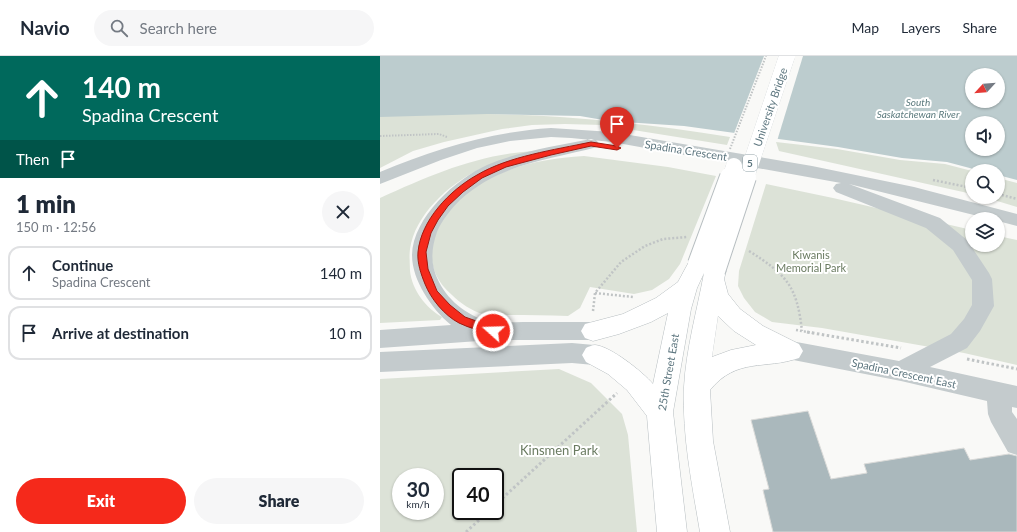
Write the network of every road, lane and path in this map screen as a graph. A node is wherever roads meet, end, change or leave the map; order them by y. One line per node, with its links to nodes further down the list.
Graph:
1 (775, 56): 17 (main road, University Bridge / 5, bridge)
2 (787, 56): 17 (main road, University Bridge / 5, bridge)
3 (380, 136): 4 (path)
4 (450, 139)
5 (591, 144): 7 (street, Spadina Crescent); 8 (street, Spadina Crescent); 22 (street)
6 (380, 178): 12 (street, Spadina Crescent)
7 (838, 186): 11 (street, Spadina Crescent); 27 (street)
8 (380, 191)
9 (1005, 196): 10 (path)
10 (1017, 199)
11 (965, 217)
12 (1017, 220)
13 (1005, 228): 14 (street)
14 (1017, 231)
15 (687, 237): 19 (path)
16 (749, 251): 24 (path)
17 (706, 268): 18 (main road, 25th Street East / 5); 24 (main road); 28 (main road, 5)
18 (686, 288): 21 (main road); 31 (main road, 25th Street East / 5)
19 (595, 293): 20 (path); 21 (path)
20 (640, 296)
21 (593, 322): 22 (street)
22 (493, 331): 23 (street)
23 (380, 338)
24 (796, 352): 27 (street, Spadina Crescent East); 28 (main road)
25 (594, 355): 26 (street); 31 (main road)
26 (380, 362)
27 (901, 371): 30 (street, Spadina Crescent East)
28 (697, 386): 37 (main road, 5)
29 (612, 389): 33 (path)
30 (1008, 396): 32 (street)
31 (660, 412): 36 (main road, 25th Street East / 5)
32 (1017, 444)
33 (504, 497)
34 (479, 520): 35 (path)
35 (466, 532)
36 (672, 532)
37 (715, 532)

